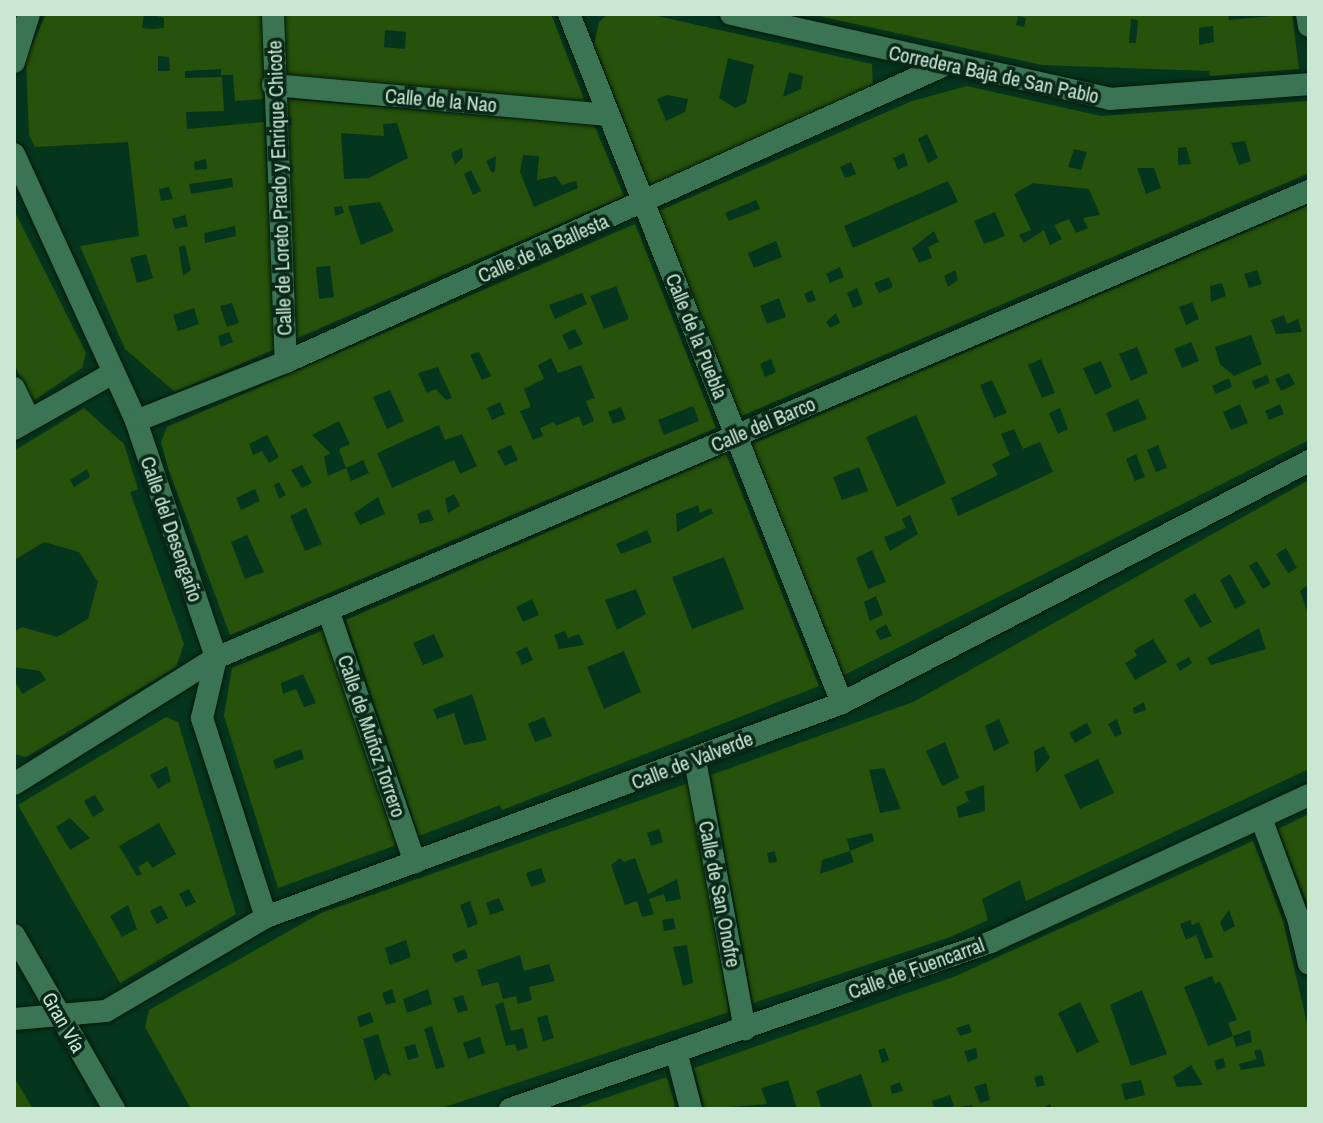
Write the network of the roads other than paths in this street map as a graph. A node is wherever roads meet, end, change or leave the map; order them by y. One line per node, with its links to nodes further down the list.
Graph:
1 (29, 14): 7 (street)
2 (273, 14): 10 (street, Calle de Loreto Prado y Enrique Chicote)
3 (569, 14): 11 (street, Calle de la Puebla)
4 (731, 14): 8 (street, Corredera Baja de San Pablo)
5 (1307, 14): 6 (street)
6 (1309, 26)
7 (14, 62)
8 (945, 65): 9 (street, Corredera Baja de San Pablo); 14 (street, Calle de la Ballesta)
9 (1309, 84)
10 (273, 85): 11 (street, Calle de la Nao); 15 (street, Calle de Loreto Prado y Enrique Chicote)
11 (609, 115): 14 (street, Calle de la Puebla)
12 (14, 154): 16 (street, Calle del Desengaño)
13 (1309, 191): 20 (street, Calle del Barco)
14 (644, 203): 15 (street, Calle de la Ballesta); 20 (street, Calle de la Puebla)
15 (286, 362): 18 (street, Calle de la Ballesta)
16 (113, 373): 18 (street, Calle del Desengaño); 19 (street)
17 (14, 388): 19 (street)
18 (136, 421): 23 (street, Calle del Desengaño)
19 (22, 424)
20 (736, 435): 22 (street, Calle del Barco); 24 (street, Calle de la Puebla)
21 (1309, 461): 24 (street, Calle de Valverde)
22 (328, 610): 23 (street, Calle del Barco); 29 (street, Calle de Muñoz Torrero)
23 (216, 658): 26 (street, Calle del Barco); 30 (street)
24 (842, 703): 25 (street, Calle de Valverde)
25 (695, 760): 29 (street, Calle de Valverde); 35 (street, Calle de San Onofre)
26 (14, 784)
27 (1309, 795): 28 (street, Calle de Fuencarral)
28 (1261, 818): 32 (street); 35 (street, Calle de Fuencarral)
29 (415, 862): 30 (street, Calle de Valverde)
30 (266, 917): 33 (street, Calle de Valverde)
31 (14, 935): 33 (street, Gran Vía)
32 (1309, 964)
33 (60, 1015): 34 (street, Calle de Valverde); 37 (street, Gran Vía)
34 (14, 1019)
35 (745, 1029): 36 (street, Calle de Fuencarral)
36 (677, 1055): 38 (street, Calle de Fuencarral); 39 (street)
37 (114, 1109)
38 (510, 1109)
39 (691, 1109)

